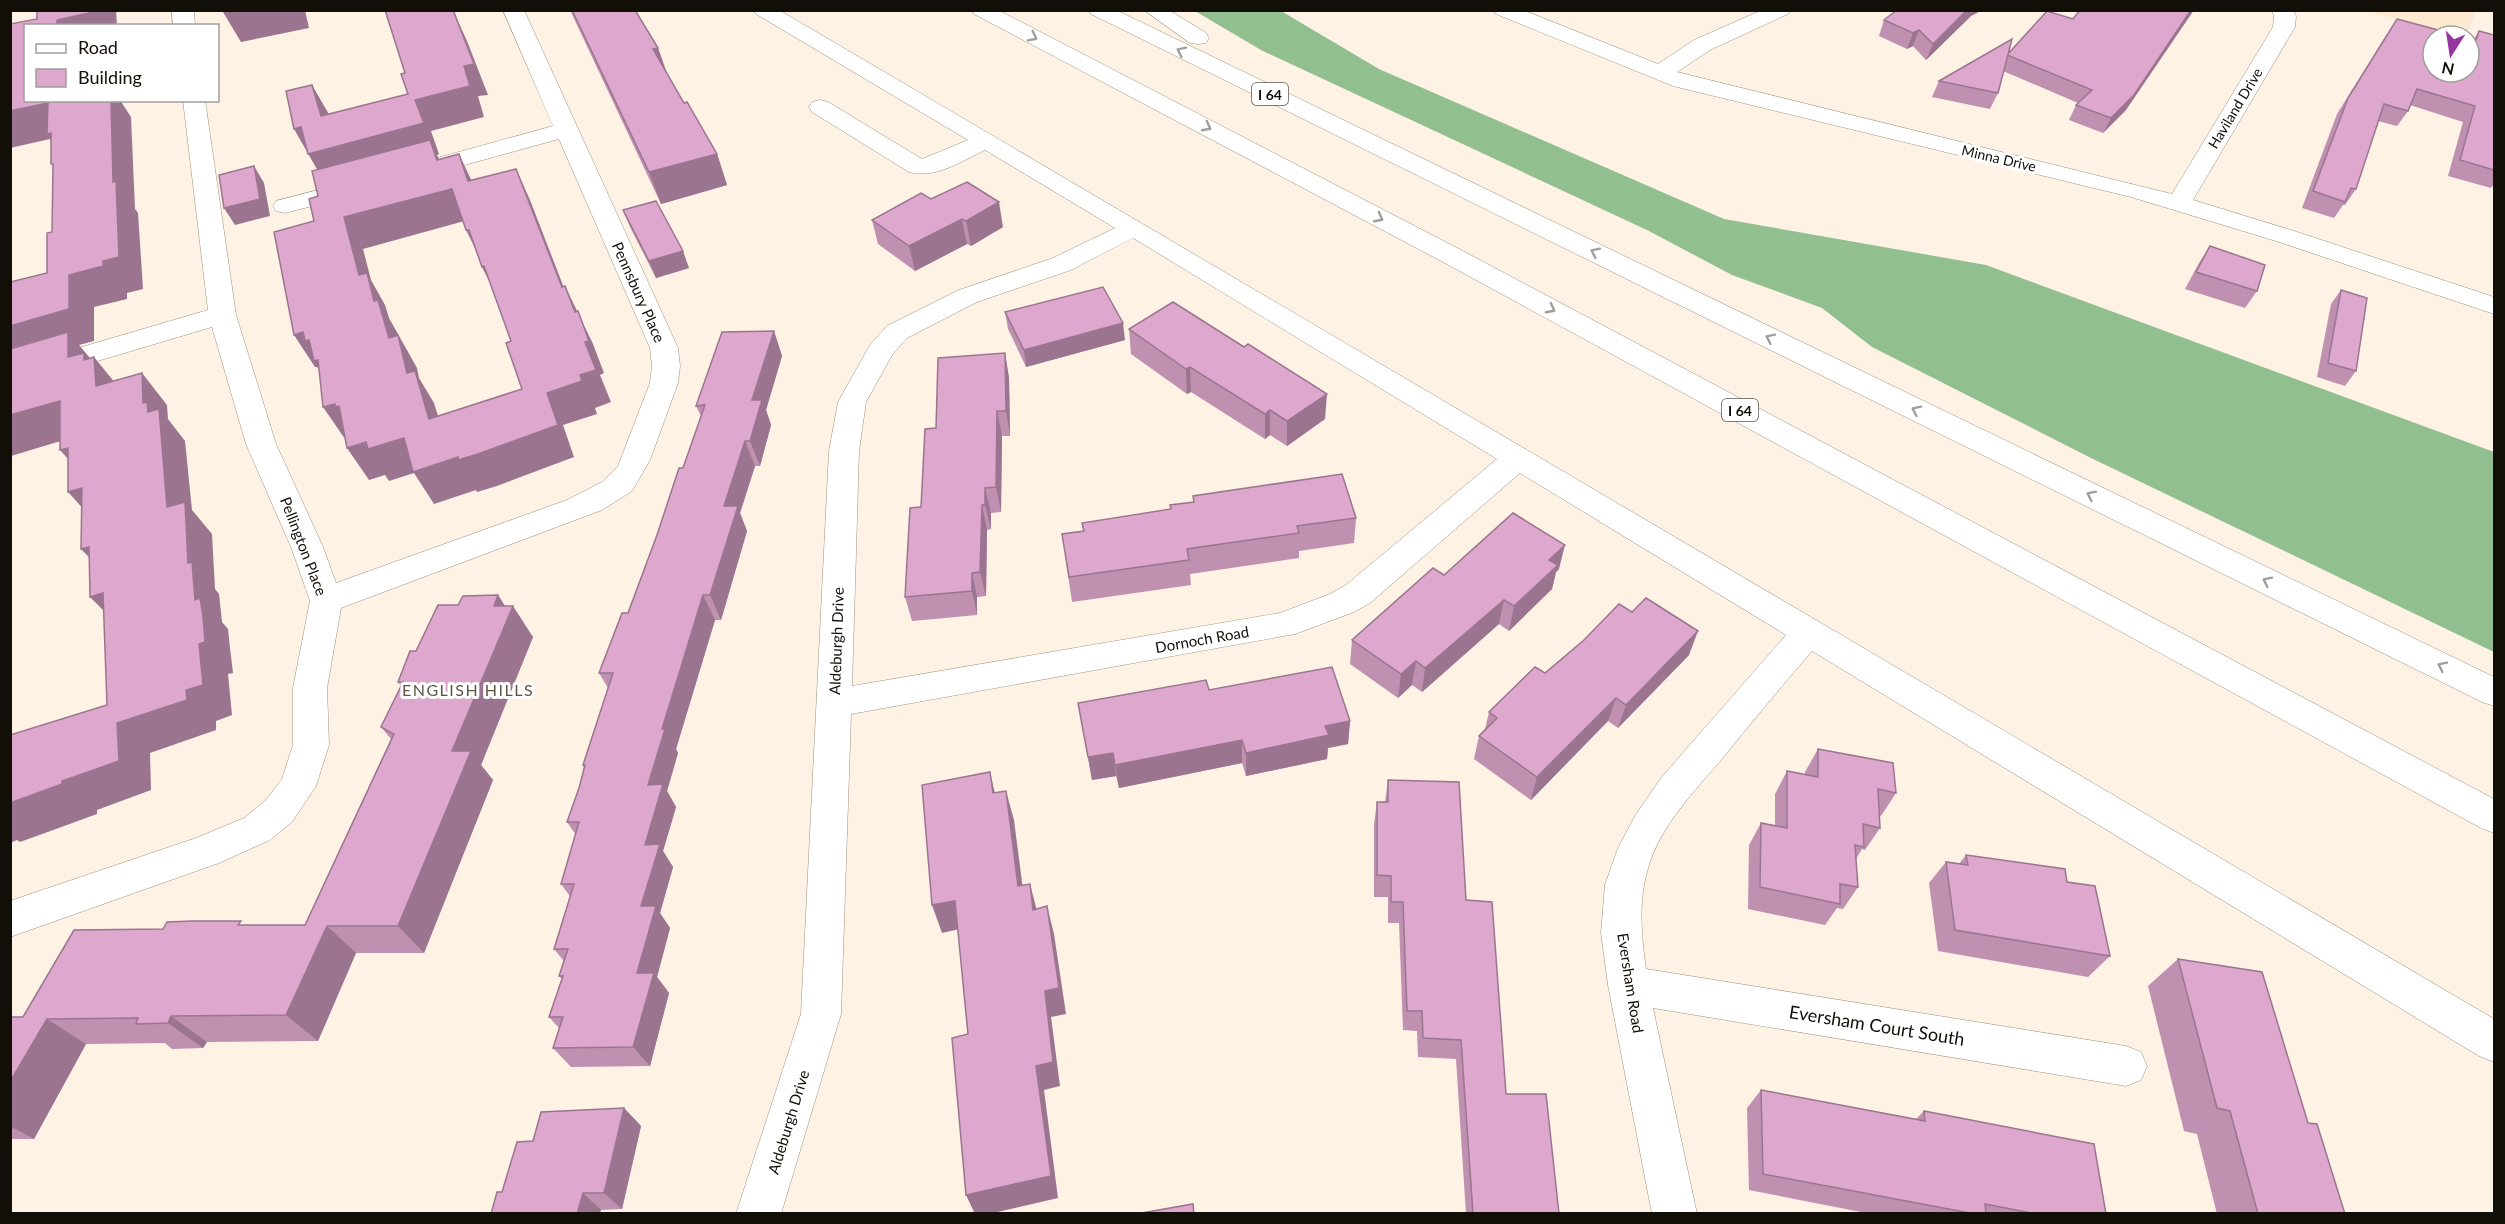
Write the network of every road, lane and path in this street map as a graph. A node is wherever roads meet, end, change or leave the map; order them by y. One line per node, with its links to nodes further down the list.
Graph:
1 (513, 10): 12 (main road, Pennsbury Place)
2 (763, 10): 13 (main road)
3 (1098, 10): 14 (main road, I 64, one-way to 3)
4 (1154, 10): 14 (main road)
5 (1503, 10): 9 (main road, Minna Drive)
6 (1781, 10): 9 (main road)
7 (2283, 11): 15 (main road, Haviland Drive)
8 (984, 12): 26 (main road, I 64, one-way to 26)
9 (1660, 73): 15 (main road, Minna Drive)
10 (194, 102): 19 (main road, Pellington Place)
11 (820, 107): 13 (main road)
12 (566, 130): 16 (main road); 22 (main road, Pennsbury Place)
13 (985, 141): 17 (main road)
14 (1442, 178): 24 (main road, I 64, one-way to 14)
15 (2179, 203): 18 (main road, Minna Drive)
16 (285, 206)
17 (1134, 228): 21 (main road); 25 (main road, Aldeburgh Drive)
18 (2494, 306)
19 (222, 315): 20 (main road); 22 (main road, Pellington Place)
20 (10, 378)
21 (1518, 458): 23 (main road); 25 (main road, Dornoch Road)
22 (326, 600): 27 (main road, Pellington Place)
23 (1808, 632): 28 (main road, Eversham Road); 29 (main road)
24 (2494, 692)
25 (833, 703): 31 (main road, Aldeburgh Drive)
26 (2494, 817)
27 (10, 919)
28 (1628, 985): 30 (main road, Eversham Court South); 32 (main road, Eversham Road)
29 (2494, 1042)
30 (2126, 1066)
31 (758, 1214)
32 (1675, 1214)

